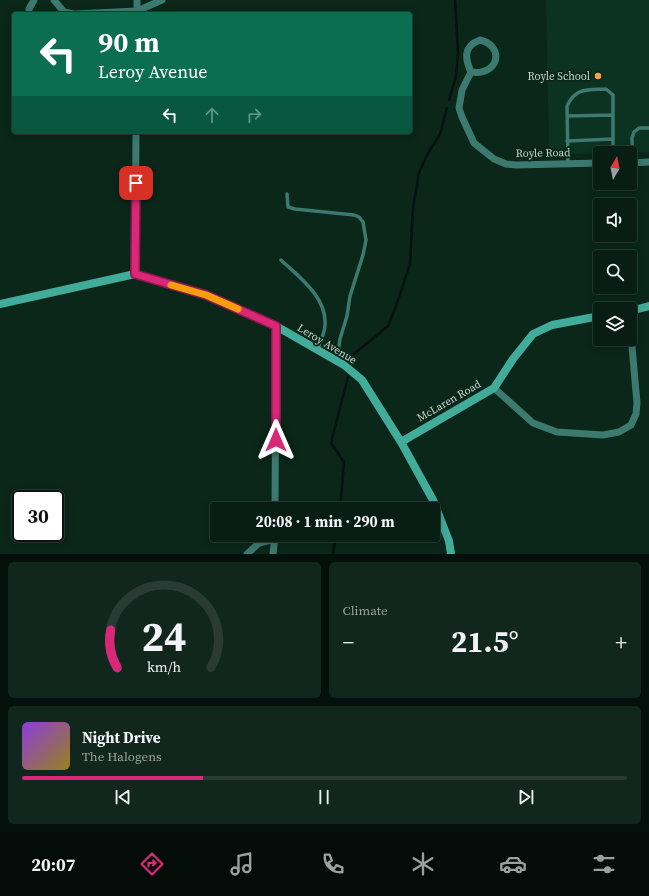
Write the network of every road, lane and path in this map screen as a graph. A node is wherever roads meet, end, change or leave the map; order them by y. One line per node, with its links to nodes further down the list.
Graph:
1 (34, 0): 5 (street)
2 (54, 0): 6 (street)
3 (137, 0): 7 (street)
4 (162, 0): 7 (street)
5 (29, 12)
6 (62, 12)
7 (137, 12)
8 (471, 72): 8 (street); 20 (street, Royle Road)
9 (613, 115): 10 (lane); 10 (lane); 13 (lane)
10 (567, 116): 14 (lane)
11 (649, 128): 16 (lane)
12 (136, 134): 23 (street)
13 (613, 139): 14 (lane); 15 (lane)
14 (567, 140): 20 (lane)
15 (614, 146)
16 (632, 146)
17 (649, 162): 19 (street)
18 (593, 163): 20 (street, Royle Road)
19 (637, 163)
20 (568, 164)
21 (287, 194): 31 (lane)
22 (281, 260): 30 (lane)
23 (135, 274): 24 (street, Leroy Avenue); 28 (street, Leroy Avenue)
24 (0, 304)
25 (649, 306): 26 (street)
26 (637, 309)
27 (593, 317): 32 (street, McLaren Road)
28 (276, 326): 30 (street, Leroy Avenue); 34 (street)
29 (632, 346): 32 (street)
30 (317, 350): 31 (street, Leroy Avenue)
31 (337, 361): 33 (street, Leroy Avenue)
32 (494, 388): 33 (street, McLaren Road)
33 (401, 442): 39 (street, Leroy Avenue)
34 (275, 502)
35 (262, 542): 37 (street)
36 (274, 542): 38 (street)
37 (247, 554)
38 (273, 554)
39 (451, 554)

